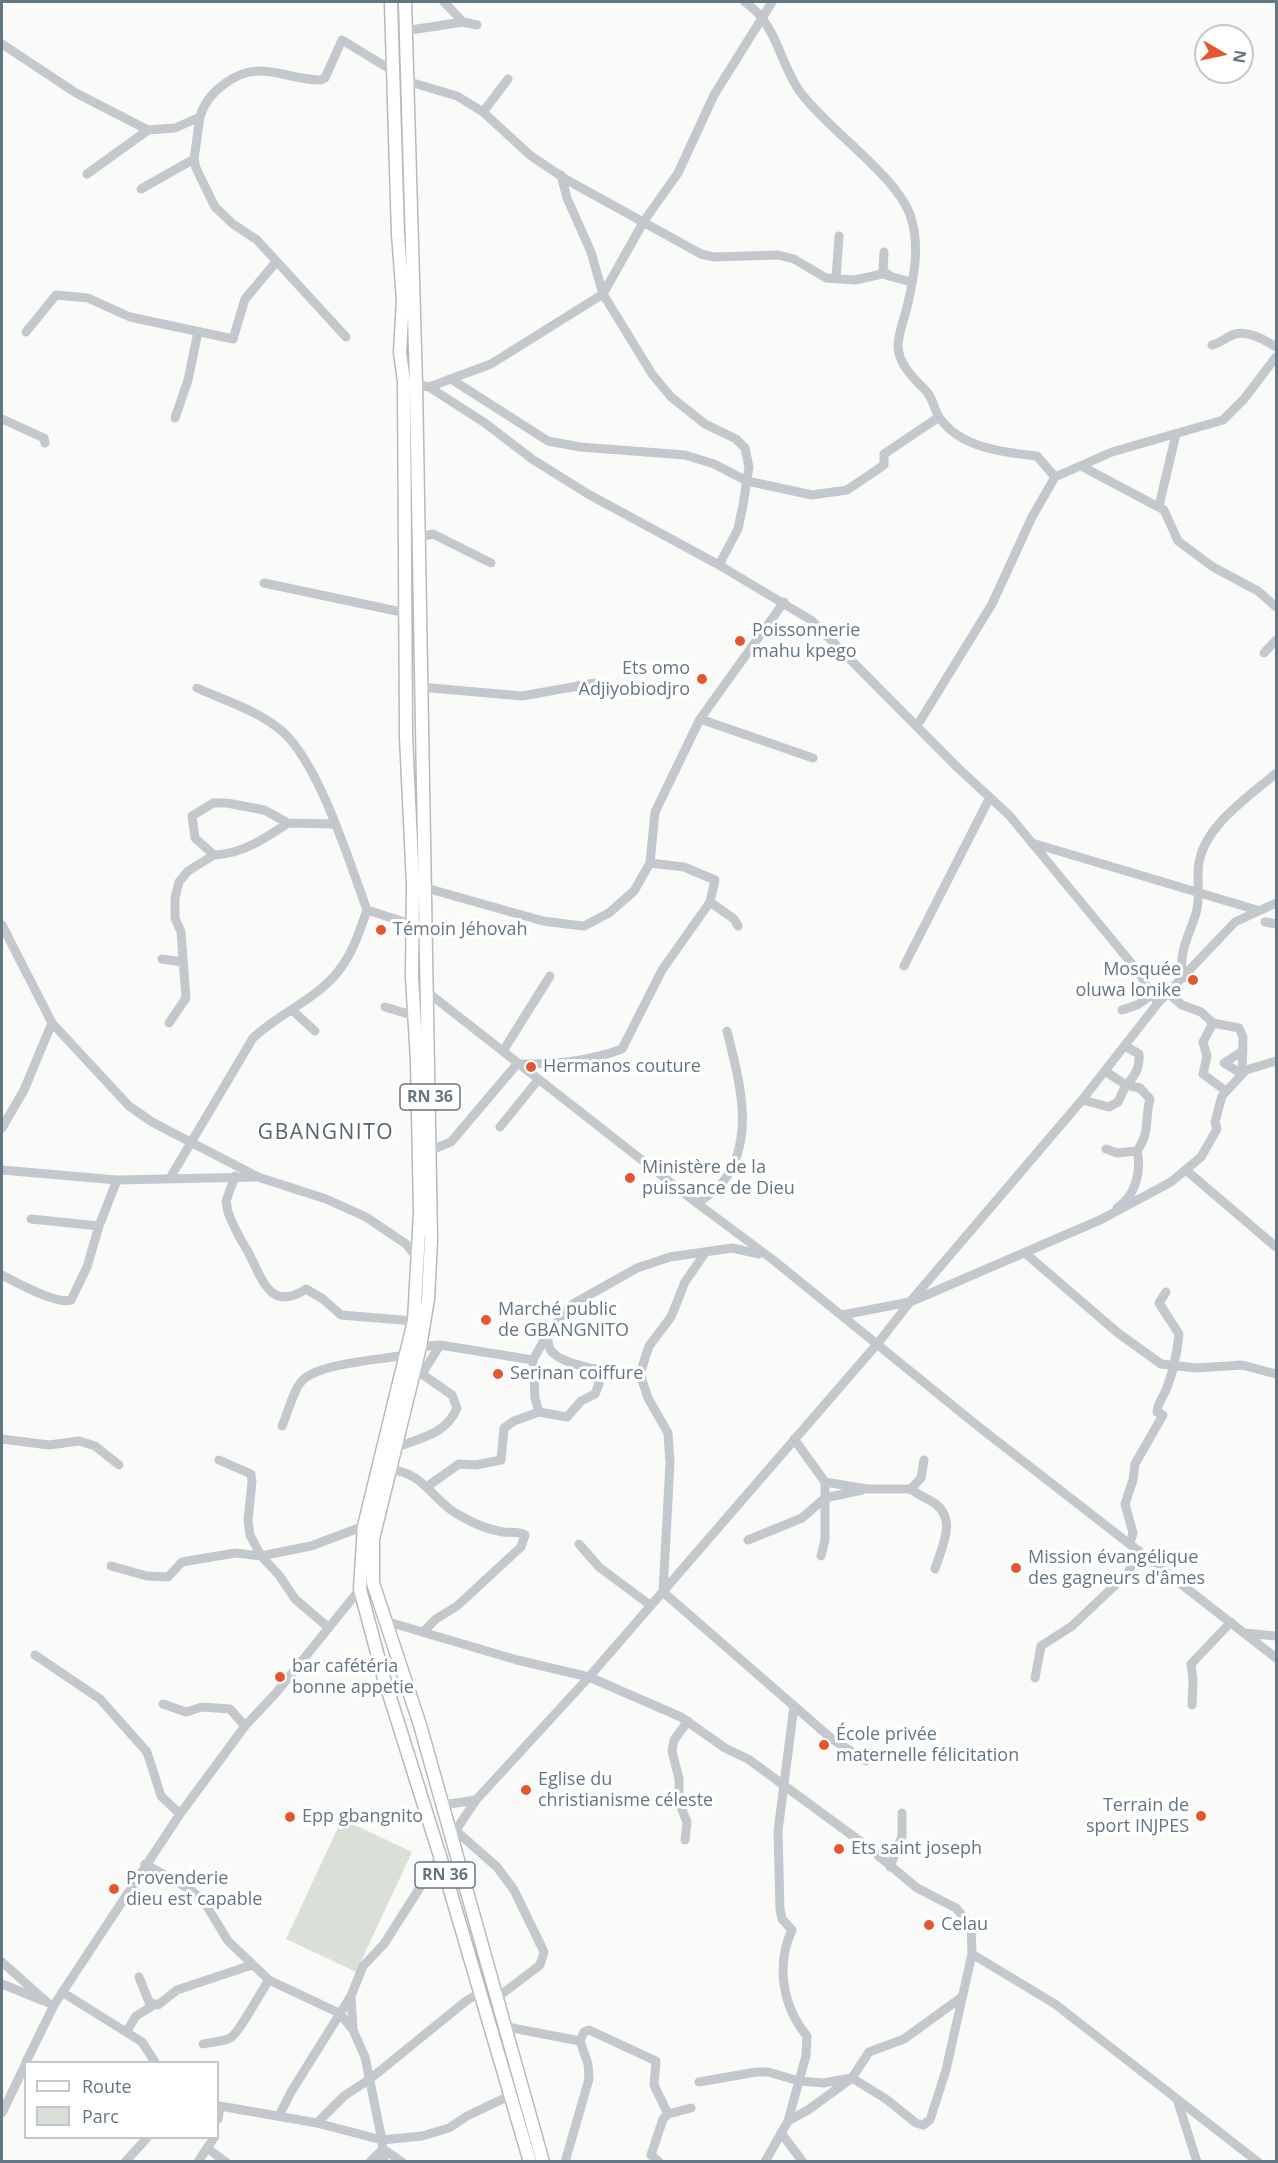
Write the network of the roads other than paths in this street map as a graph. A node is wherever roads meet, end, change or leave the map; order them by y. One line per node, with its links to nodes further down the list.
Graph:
1 (392, 2): 11 (main road, RN 36)
2 (405, 2): 9 (main road, RN 36)
3 (444, 2): 7 (street)
4 (745, 2): 6 (street)
5 (772, 2): 6 (street)
6 (762, 18): 21 (street); 27 (street)
7 (463, 22): 8 (street); 9 (street)
8 (477, 25)
9 (404, 31): 13 (main road, RN 36)
10 (2, 44): 16 (street)
11 (393, 71): 15 (street); 53 (main road, RN 36)
12 (508, 79): 14 (street)
13 (406, 85): 14 (street); 36 (main road, RN 36)
14 (483, 112): 19 (street)
15 (200, 117): 16 (street); 17 (street)
16 (148, 130): 18 (street)
17 (195, 159): 20 (street); 24 (street)
18 (87, 174)
19 (561, 175): 21 (street); 28 (street)
20 (141, 189)
21 (644, 221): 26 (street); 28 (street)
22 (839, 236): 26 (street)
23 (884, 252): 25 (street)
24 (276, 262): 30 (street); 31 (street)
25 (891, 277): 26 (street); 27 (street)
26 (836, 279)
27 (911, 282): 38 (street)
28 (603, 294): 35 (street); 45 (street)
29 (26, 332): 30 (street)
30 (198, 332): 39 (street)
31 (346, 337)
32 (1212, 345): 33 (street)
33 (1276, 347)
34 (1276, 357): 41 (street)
35 (451, 379): 37 (street); 45 (street)
36 (416, 384): 37 (street); 47 (main road, RN 36)
37 (429, 387): 49 (street)
38 (939, 417): 44 (street); 45 (street)
39 (175, 418)
40 (2, 419): 42 (street)
41 (1176, 434): 43 (street); 46 (street)
42 (45, 443)
43 (1083, 467): 44 (street); 46 (street)
44 (1055, 477): 60 (street)
45 (747, 480): 49 (street)
46 (1159, 506): 52 (street)
47 (418, 537): 48 (street); 57 (main road, RN 36)
48 (491, 562)
49 (719, 565): 51 (street)
50 (264, 583): 53 (street)
51 (784, 602): 59 (street); 60 (street)
52 (1276, 607)
53 (406, 613): 76 (main road, RN 36)
54 (1276, 640): 55 (street)
55 (1264, 653)
56 (595, 683): 57 (street)
57 (420, 687): 69 (main road, RN 36)
58 (197, 688): 65 (street)
59 (700, 719): 61 (street); 68 (street)
60 (917, 726): 63 (street)
61 (813, 758)
62 (1276, 773): 70 (street)
63 (989, 799): 66 (street); 82 (street)
64 (288, 823): 65 (street); 67 (street); 67 (street)
65 (335, 824): 73 (street)
66 (1032, 843): 70 (street); 86 (street)
67 (214, 855): 81 (street)
68 (650, 863): 69 (street); 71 (street)
69 (426, 888): 85 (main road, RN 36)
70 (1197, 891): 74 (street); 84 (street)
71 (710, 902): 79 (street); 104 (street)
72 (1276, 903): 74 (street)
73 (367, 910): 76 (street); 91 (street)
74 (1257, 910): 84 (street)
75 (1265, 922): 77 (street)
76 (411, 924): 94 (main road, RN 36)
77 (1276, 924)
78 (2, 925): 95 (street)
79 (738, 926)
80 (162, 958): 81 (street)
81 (183, 962): 96 (street)
82 (904, 966)
83 (550, 976): 101 (street)
84 (1184, 978): 87 (street)
85 (426, 991): 89 (street); 93 (main road, RN 36)
86 (1153, 994): 88 (street); 92 (street)
87 (1169, 994): 88 (street); 97 (street)
88 (1158, 1003): 100 (street)
89 (442, 1005): 93 (street); 101 (street)
90 (385, 1007): 94 (street)
91 (292, 1010): 99 (street); 113 (street)
92 (1122, 1010)
93 (428, 1011): 115 (main road, RN 36)
94 (415, 1016): 132 (main road, RN 36)
95 (52, 1023): 112 (street); 113 (street)
96 (169, 1023)
97 (1213, 1023): 102 (street); 109 (street)
98 (727, 1031): 125 (street)
99 (315, 1032)
100 (1125, 1046): 105 (street); 108 (street)
101 (503, 1050): 104 (street)
102 (1243, 1051): 106 (street); 106 (street)
103 (1276, 1061): 106 (street)
104 (517, 1064): 107 (street); 115 (street)
105 (1105, 1071): 108 (street); 110 (street)
106 (1242, 1074): 109 (street)
107 (538, 1080): 111 (street); 125 (street)
108 (1126, 1085): 110 (street); 116 (street)
109 (1226, 1091): 118 (street)
110 (1082, 1100): 136 (street)
111 (500, 1127)
112 (2, 1128)
113 (191, 1141): 120 (street); 121 (street)
114 (1106, 1149): 116 (street)
115 (431, 1150): 142 (main road, RN 36)
116 (1137, 1152): 124 (street)
117 (2, 1170): 122 (street)
118 (1187, 1171): 123 (street); 129 (street)
119 (235, 1176): 120 (street); 121 (street); 138 (street)
120 (258, 1177): 132 (street)
121 (170, 1178): 122 (street)
122 (117, 1180): 128 (street)
123 (1154, 1192): 124 (street); 127 (street)
124 (1131, 1195): 127 (street)
125 (698, 1204): 133 (street)
126 (31, 1219): 128 (street)
127 (1100, 1220): 131 (street)
128 (99, 1226): 134 (street)
129 (1276, 1246)
130 (705, 1253): 133 (street); 139 (street); 146 (street)
131 (1025, 1253): 136 (street); 144 (street)
132 (418, 1259): 138 (main road, RN 36)
133 (772, 1259): 137 (street)
134 (2, 1275)
135 (1166, 1292): 144 (street)
136 (909, 1302): 137 (street); 140 (street)
137 (842, 1315): 140 (street)
138 (414, 1321): 142 (main road, RN 36)
139 (547, 1335): 143 (street); 145 (street)
140 (878, 1343): 152 (street); 166 (street)
141 (440, 1345): 142 (street); 143 (street); 148 (street)
142 (414, 1347): 148 (main road, RN 36); 150 (street); 163 (main road, RN 36)
143 (533, 1360): 149 (street)
144 (1173, 1365): 147 (street); 166 (street)
145 (596, 1369): 146 (street); 149 (street)
146 (640, 1374): 173 (street)
147 (1276, 1374)
148 (417, 1376): 153 (main road, RN 36); 153 (street)
149 (539, 1412): 159 (street)
150 (282, 1426)
151 (2, 1439): 156 (street)
152 (794, 1439): 158 (street); 173 (street)
153 (395, 1448): 157 (main road, RN 36)
154 (219, 1460): 168 (street)
155 (924, 1460): 161 (street)
156 (119, 1465)
157 (389, 1470): 159 (street); 175 (main road, RN 36)
158 (825, 1482): 160 (street); 162 (street)
159 (428, 1486): 178 (street)
160 (867, 1489): 161 (street); 162 (street)
161 (911, 1489): 171 (street)
162 (825, 1498): 164 (street); 169 (street)
163 (364, 1526): 168 (street); 172 (main road, RN 36)
164 (748, 1540)
165 (579, 1544): 174 (street)
166 (1130, 1544): 167 (street)
167 (1138, 1550): 176 (street); 184 (street)
168 (261, 1556): 170 (street); 177 (street)
169 (821, 1556)
170 (111, 1566)
171 (935, 1569)
172 (360, 1589): 177 (street); 198 (main road, RN 36)
173 (663, 1592): 174 (street); 187 (street)
174 (650, 1605): 183 (street)
175 (385, 1621): 178 (street); 193 (main road, RN 36)
176 (1231, 1622): 179 (street); 186 (street)
177 (329, 1628): 189 (street)
178 (423, 1632): 183 (street)
179 (1244, 1633): 180 (street); 182 (street)
180 (1276, 1636)
181 (35, 1655): 195 (street)
182 (1276, 1658)
183 (589, 1677): 188 (street); 192 (street)
184 (1035, 1678)
185 (162, 1704): 189 (street)
186 (1192, 1705)
187 (794, 1706): 190 (street); 191 (street)
188 (688, 1721): 191 (street); 197 (street)
189 (245, 1726): 195 (street)
190 (866, 1761)
191 (785, 1787): 200 (street); 225 (street)
192 (476, 1800): 193 (street); 196 (street)
193 (442, 1805): 196 (main road, RN 36)
194 (902, 1813): 200 (street)
195 (180, 1814): 199 (street)
196 (454, 1833): 210 (main road, RN 36); 210 (street)
197 (685, 1840)
198 (440, 1856): 208 (main road, RN 36); 209 (street)
199 (145, 1864): 203 (street); 207 (street)
200 (890, 1867): 201 (street)
201 (972, 1954): 211 (street); 228 (street)
202 (2, 1962): 212 (street)
203 (252, 1965): 205 (street); 213 (street)
204 (139, 1977): 213 (street)
205 (269, 1980): 214 (street); 219 (street)
206 (2, 1984): 212 (street)
207 (62, 1992): 212 (street); 217 (street)
208 (480, 1992): 224 (street); 227 (main road, RN 36)
209 (351, 1996): 214 (street); 216 (street)
210 (498, 1996): 215 (main road, RN 36)
211 (962, 1997): 223 (street); 223 (street)
212 (51, 2004): 220 (street)
213 (154, 2005): 217 (street)
214 (339, 2013): 216 (street); 233 (street)
215 (507, 2026): 218 (street); 248 (main road, RN 36)
216 (352, 2030): 224 (street)
217 (128, 2031): 221 (street)
218 (580, 2041): 232 (street); 249 (street)
219 (203, 2044)
220 (27, 2061)
221 (155, 2061)
222 (24, 2067): 231 (street)
223 (852, 2078): 225 (street); 234 (street)
224 (370, 2079): 235 (street); 239 (street)
225 (800, 2081): 226 (street); 234 (street)
226 (699, 2082)
227 (511, 2095): 239 (street); 247 (main road, RN 36)
228 (1177, 2098): 253 (street); 254 (street)
229 (219, 2105): 233 (street)
230 (691, 2108): 232 (street)
231 (2, 2114)
232 (668, 2114): 250 (street)
233 (279, 2116): 235 (street)
234 (788, 2121): 236 (street)
235 (317, 2123): 239 (street)
236 (781, 2133): 251 (street); 252 (street)
237 (146, 2139): 241 (street)
238 (213, 2139): 240 (street)
239 (383, 2144): 244 (street); 245 (street); 246 (street)
240 (207, 2148): 242 (street); 243 (street)
241 (125, 2162)
242 (198, 2162)
243 (226, 2162)
244 (370, 2162)
245 (384, 2162)
246 (402, 2162)
247 (530, 2162)
248 (543, 2162)
249 (565, 2162)
250 (659, 2162)
251 (765, 2162)
252 (803, 2162)
253 (1197, 2162)
254 (1258, 2162)

